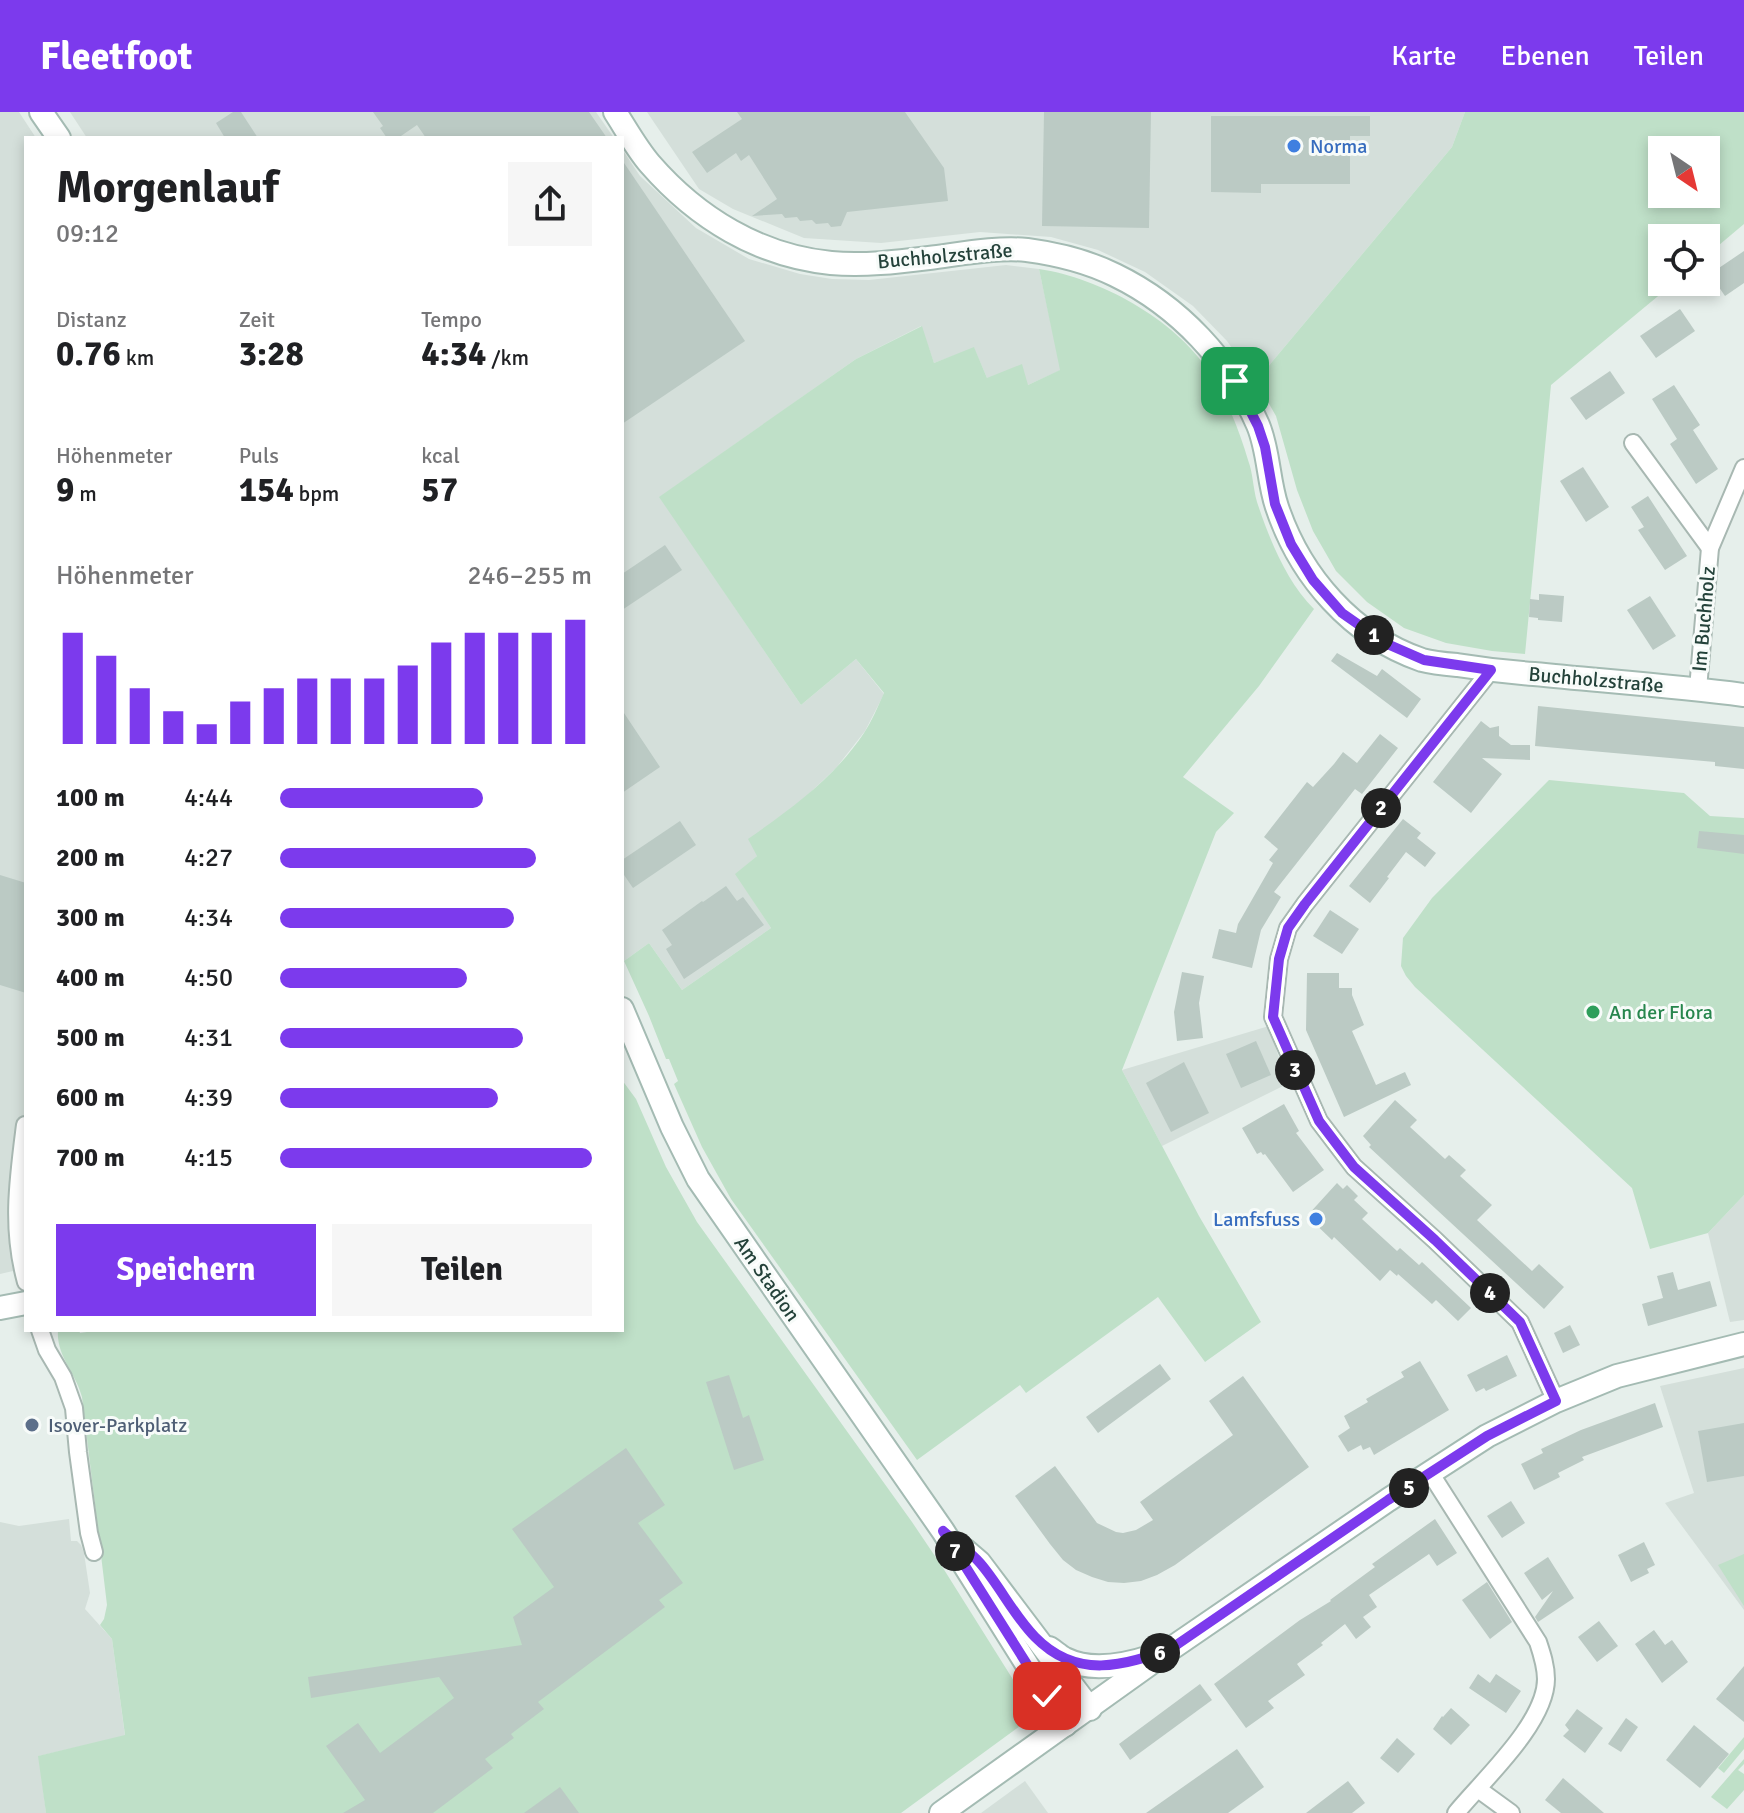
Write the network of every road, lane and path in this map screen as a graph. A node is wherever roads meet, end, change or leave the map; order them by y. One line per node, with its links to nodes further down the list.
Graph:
1 (41, 112): 3 (main road)
2 (615, 112): 7 (main road, Buchholzstraße)
3 (58, 136)
4 (1633, 443): 6 (street, Im Buchholz)
5 (1744, 468): 6 (street, Im Buchholz)
6 (1710, 548): 8 (street, Im Buchholz)
7 (1491, 670): 8 (main road, Buchholzstraße); 17 (street)
8 (1698, 689): 9 (main road, Buchholzstraße)
9 (1744, 695)
10 (624, 1018): 19 (main road, Am Stadion)
11 (24, 1133): 12 (street)
12 (24, 1271)
13 (24, 1303): 14 (main road)
14 (0, 1308)
15 (41, 1332): 20 (street)
16 (1744, 1344): 17 (main road)
17 (1556, 1401): 18 (main road)
18 (1431, 1474): 22 (main road); 25 (street)
19 (943, 1531): 21 (main road, Am Stadion); 24 (main road, Am Stadion)
20 (94, 1552)
21 (1036, 1638): 22 (main road); 23 (main road, Am Stadion)
22 (1172, 1648): 23 (main road)
23 (1090, 1709): 24 (main road)
24 (1065, 1725): 26 (main road)
25 (1478, 1789): 27 (street); 28 (street)
26 (941, 1813)
27 (1456, 1813)
28 (1511, 1813)

